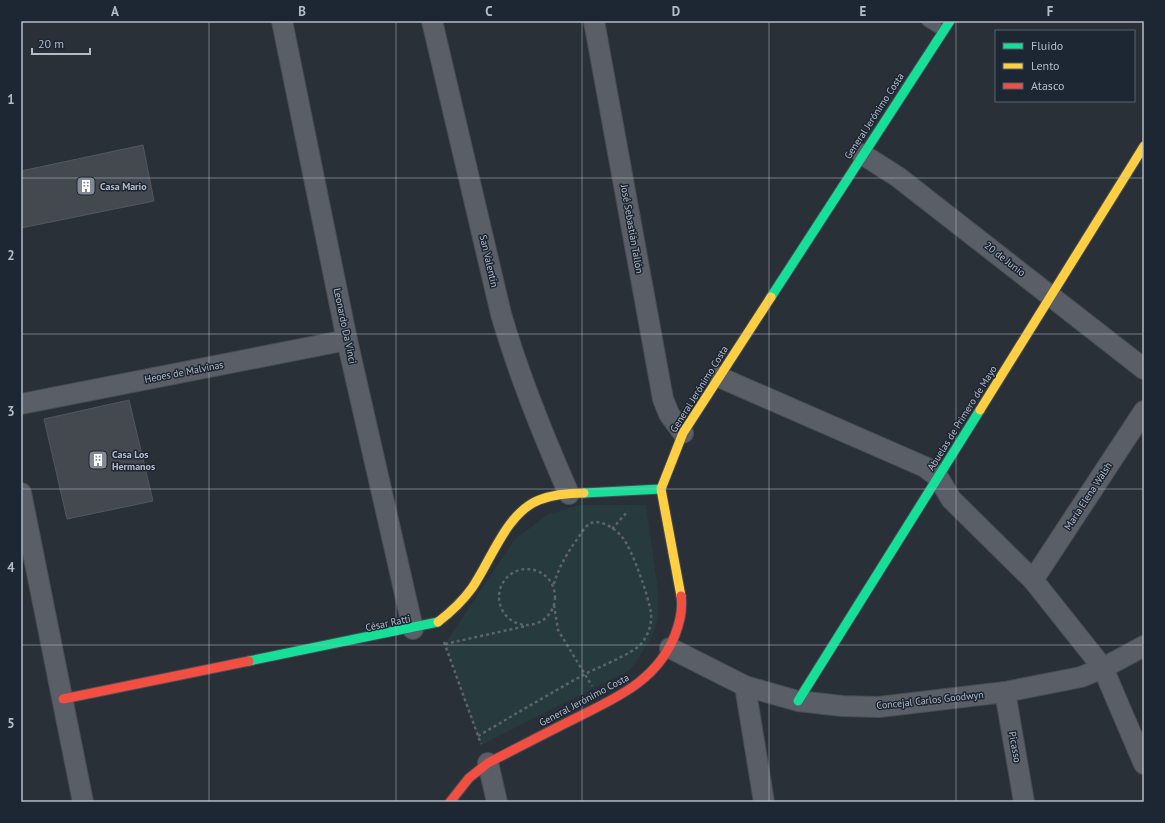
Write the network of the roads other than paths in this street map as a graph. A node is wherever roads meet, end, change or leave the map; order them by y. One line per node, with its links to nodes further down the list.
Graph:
1 (282, 21): 10 (street, Leonardo Da Vinci)
2 (432, 21): 19 (street, San Valentín)
3 (594, 21): 15 (street, José Sebastián Tallón)
4 (927, 21): 6 (lane)
5 (950, 21): 6 (street, General Jerónimo Costa)
6 (943, 31): 8 (street, General Jerónimo Costa)
7 (1144, 146): 9 (street, Abuelas de Primero de Mayo)
8 (862, 154): 9 (street, 20 de Junio); 12 (street, General Jerónimo Costa)
9 (1051, 295): 11 (street, 20 de Junio); 16 (street, Abuelas de Primero de Mayo)
10 (347, 340): 13 (street, Heoes de Malvinas); 22 (street, Leonardo Da Vinci)
11 (1144, 369)
12 (719, 377): 15 (street, General Jerónimo Costa); 16 (street)
13 (21, 404)
14 (1144, 411): 21 (street, María Elena Walsh)
15 (683, 433): 17 (street, General Jerónimo Costa)
16 (938, 477): 21 (street); 29 (street, Abuelas de Primero de Mayo)
17 (661, 489): 19 (street, César Ratti); 24 (street, General Jerónimo Costa)
18 (21, 493): 20 (street)
19 (568, 494): 22 (street, César Ratti)
20 (25, 537): 28 (street)
21 (1033, 580): 25 (street)
22 (413, 629): 28 (street, César Ratti)
23 (1144, 646): 25 (street, Concejal Carlos Goodwyn)
24 (670, 648): 26 (street, Concejal Carlos Goodwyn); 30 (street, General Jerónimo Costa)
25 (1103, 668): 27 (street, Concejal Carlos Goodwyn); 31 (street)
26 (745, 686): 29 (street, Concejal Carlos Goodwyn); 35 (street)
27 (1006, 692): 29 (street, Concejal Carlos Goodwyn); 36 (street, Picasso)
28 (63, 700): 32 (street)
29 (798, 701)
30 (488, 764): 33 (street, General Jerónimo Costa); 34 (street)
31 (1144, 764)
32 (83, 802)
33 (450, 802)
34 (497, 802)
35 (764, 802)
36 (1024, 802)

